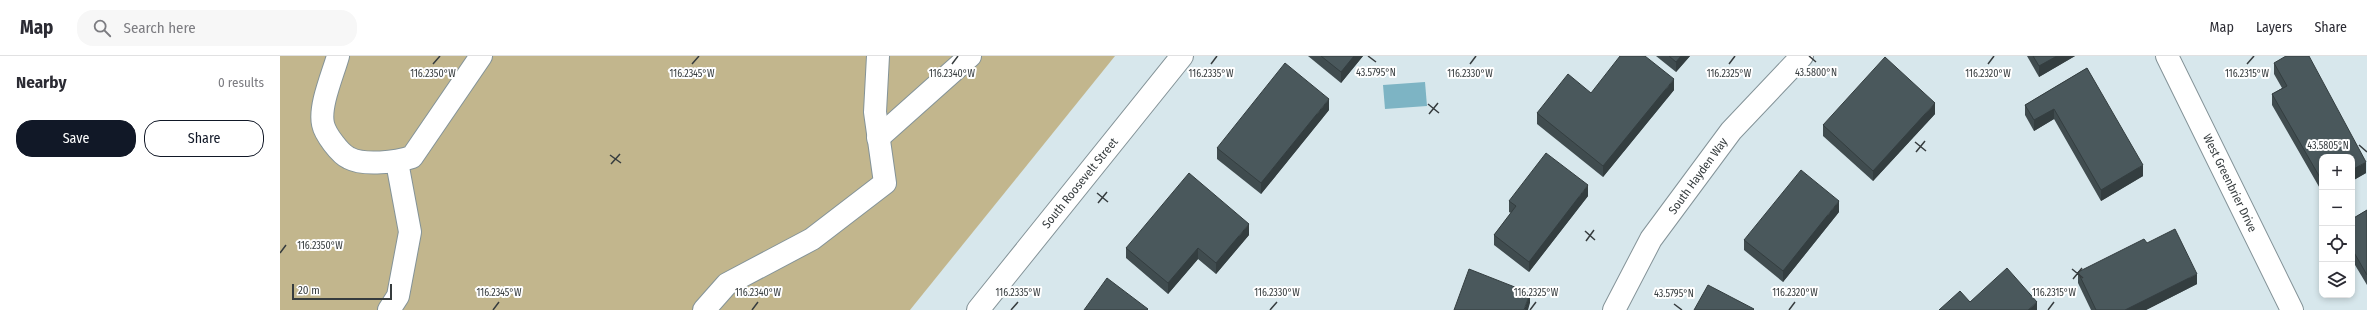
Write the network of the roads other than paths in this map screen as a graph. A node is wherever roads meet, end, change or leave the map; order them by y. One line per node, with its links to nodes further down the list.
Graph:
1 (338, 56): 9 (street)
2 (481, 56): 9 (street)
3 (878, 56): 8 (street)
4 (970, 56): 8 (street)
5 (1182, 56): 12 (street, South Roosevelt Street)
6 (1802, 56): 13 (street, South Hayden Way)
7 (2170, 57): 14 (street, West Greenbrier Drive)
8 (878, 138): 11 (street)
9 (397, 162): 10 (street)
10 (389, 310)
11 (704, 310)
12 (978, 310)
13 (1614, 310)
14 (2292, 310)

